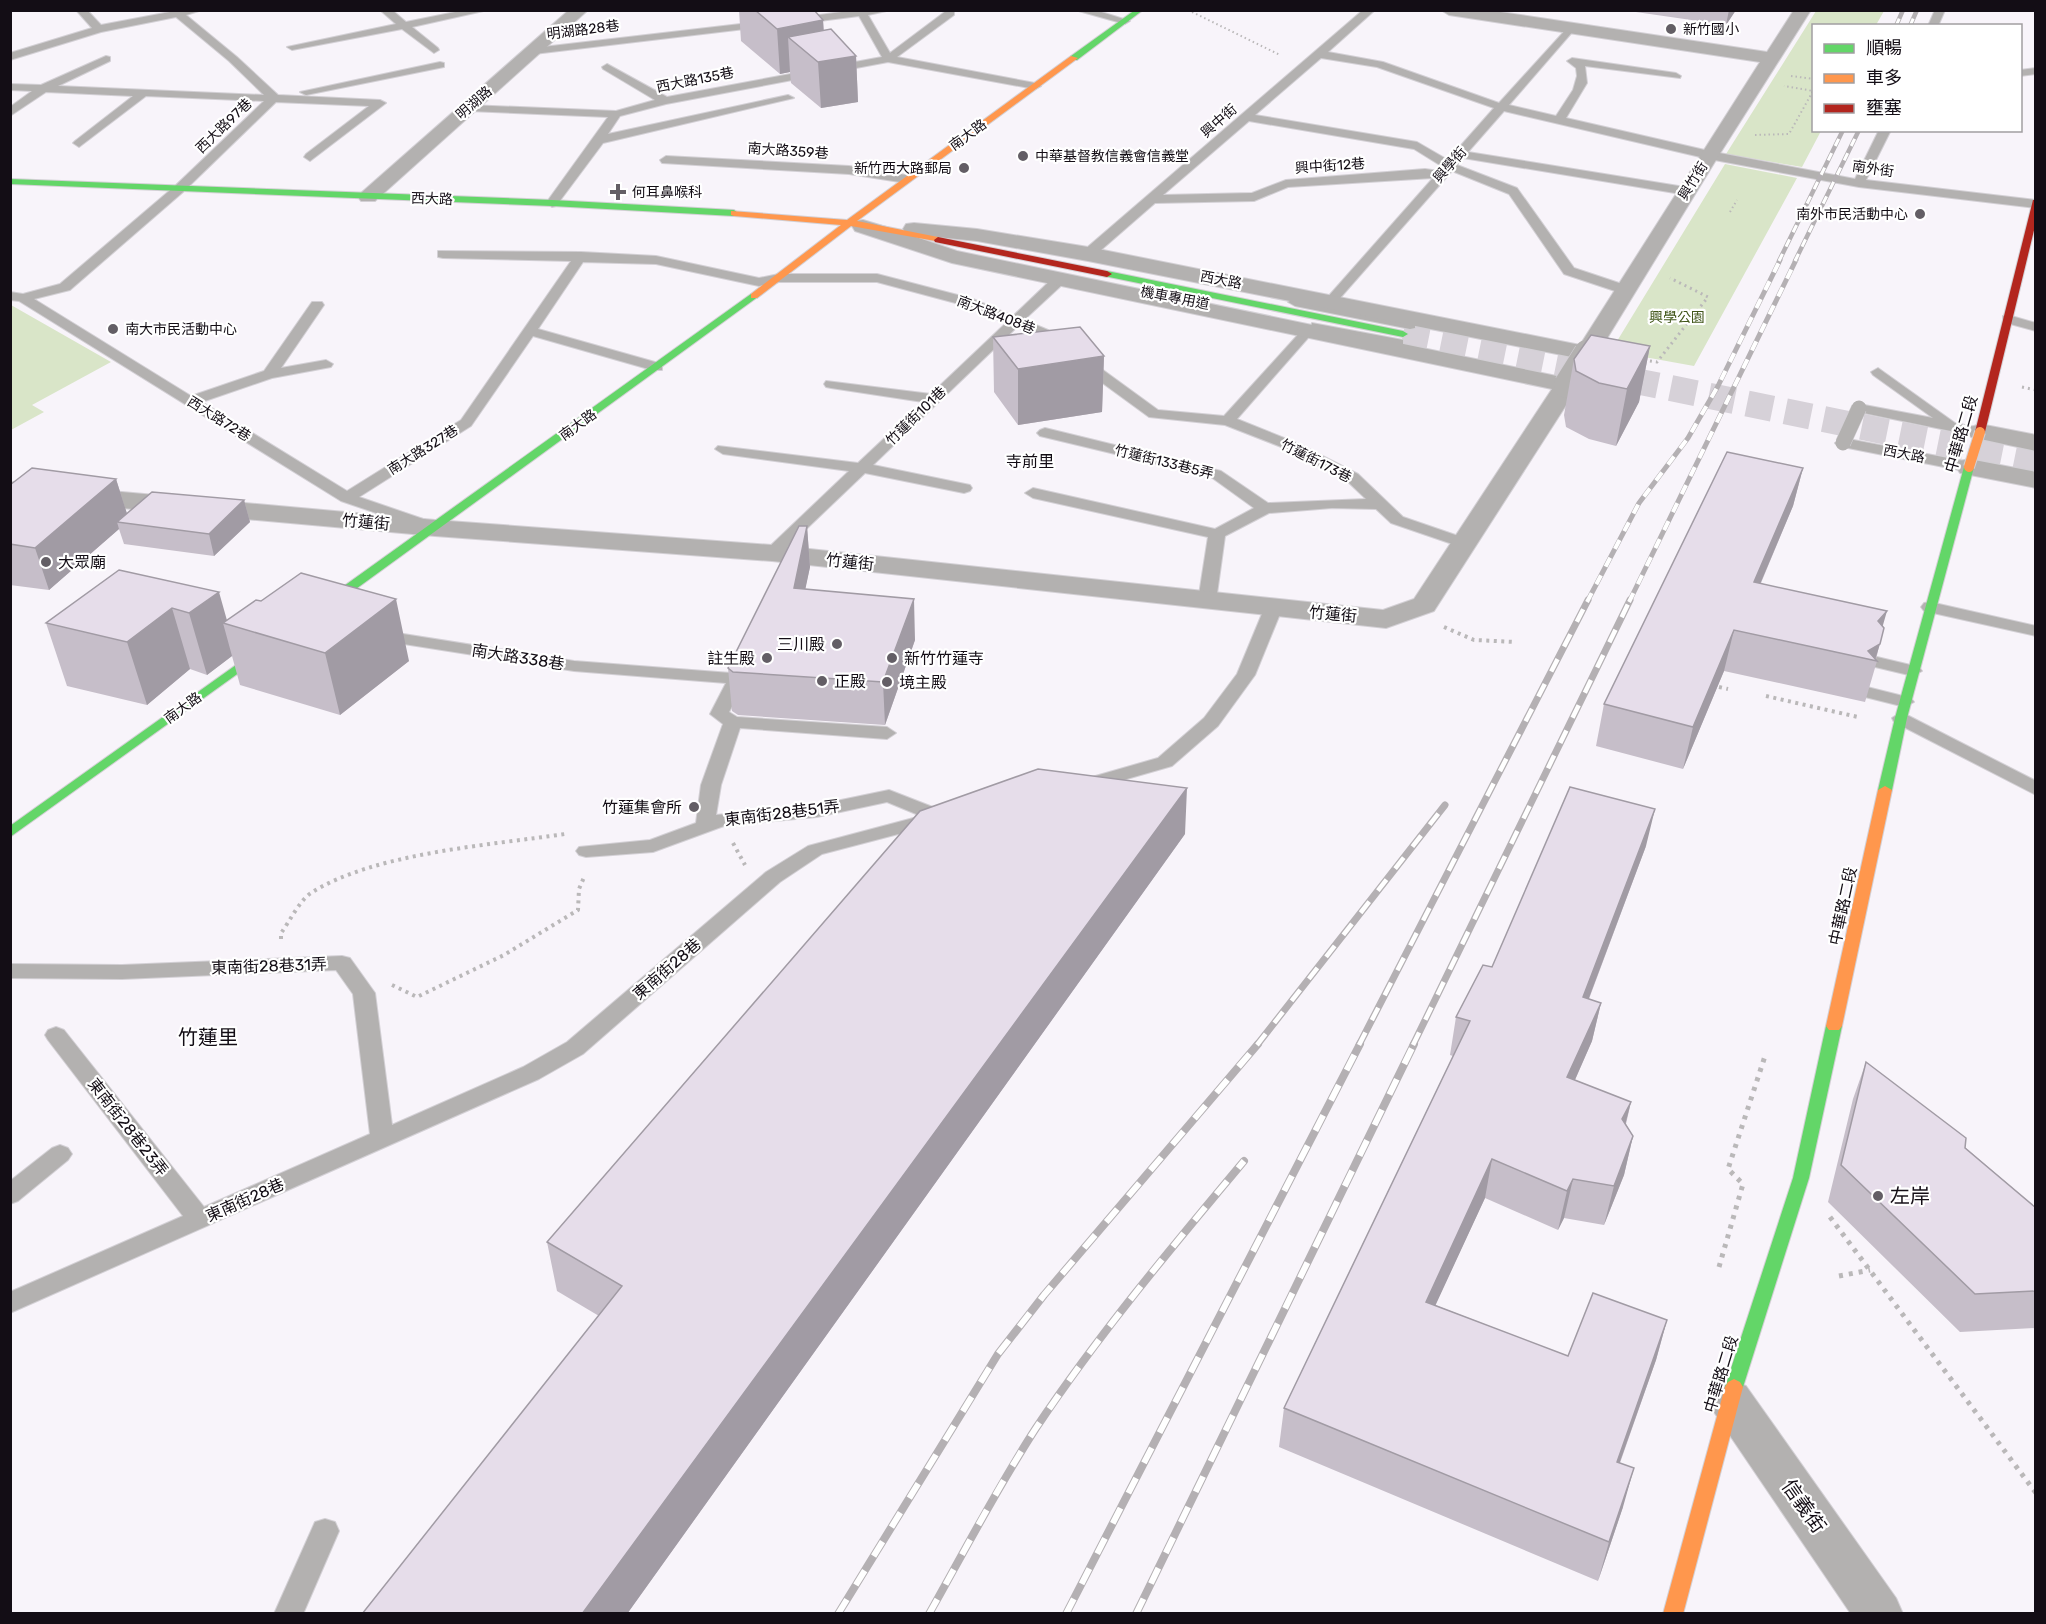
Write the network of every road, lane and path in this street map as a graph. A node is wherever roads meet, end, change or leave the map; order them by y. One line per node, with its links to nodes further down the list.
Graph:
1 (81, 10): 21 (lane)
2 (197, 10): 14 (lane)
3 (385, 10): 19 (lane)
4 (483, 10): 19 (lane)
5 (580, 10): 24 (street, 明湖路)
6 (886, 10): 15 (lane, 明湖路28巷)
7 (1080, 10): 17 (lane)
8 (1140, 10): 17 (street, 南大路)
9 (1188, 10): 34 (path)
10 (1370, 10): 25 (lane, 興中街)
11 (1449, 10): 20 (street)
12 (1803, 10): 28 (street, 興竹街)
13 (1940, 10): 18 (lane)
14 (175, 12): 21 (lane); 45 (lane, 西大路97巷)
15 (862, 13): 24 (lane, 明湖路28巷); 30 (lane)
16 (950, 13): 30 (lane)
17 (1125, 21): 39 (street, 南大路)
18 (1934, 24)
19 (404, 26): 22 (lane); 23 (lane)
20 (1570, 28): 26 (lane, 興學街); 28 (street)
21 (99, 29): 27 (lane)
22 (292, 47)
23 (434, 50)
24 (534, 51): 49 (street, 明湖路)
25 (1319, 54): 34 (lane, 興中街); 48 (lane, 南外街)
26 (1545, 56): 31 (lane); 48 (lane, 興學街)
27 (10, 57)
28 (1772, 58): 59 (street, 興竹街)
29 (106, 59): 41 (lane)
30 (888, 59): 39 (lane); 47 (lane, 西大路135巷)
31 (1576, 61): 36 (lane); 53 (lane)
32 (440, 65): 45 (lane)
33 (607, 67): 47 (lane)
34 (1305, 67): 52 (lane, 興中街)
35 (1785, 75): 37 (path)
36 (1676, 76)
37 (1812, 79)
38 (1778, 85): 42 (path)
39 (1035, 86): 63 (street, 南大路)
40 (10, 87): 41 (lane)
41 (44, 88): 43 (lane); 50 (lane)
42 (1812, 91)
43 (143, 93): 45 (lane); 57 (lane)
44 (1812, 93): 55 (path)
45 (274, 98): 60 (lane); 66 (lane, 西大路97巷)
46 (788, 98): 56 (lane)
47 (664, 101): 51 (lane, 西大路135巷)
48 (1501, 107): 53 (lane, 南外街); 58 (lane, 興學街)
49 (469, 108): 51 (lane, 西大路135巷); 68 (street, 明湖路)
50 (10, 113)
51 (616, 114): 56 (lane)
52 (1247, 117): 62 (lane); 69 (lane, 興中街)
53 (1558, 120): 59 (lane, 南外街)
54 (1884, 132): 65 (lane)
55 (1751, 136)
56 (599, 140): 71 (lane)
57 (79, 143)
58 (1460, 154): 62 (lane, 興學街); 67 (lane)
59 (1709, 155): 65 (lane, 南外街); 67 (street, 興竹街)
60 (310, 157)
61 (666, 160): 63 (lane, 南大路359巷)
62 (1446, 170): 69 (lane, 興中街12巷); 83 (lane); 85 (lane, 興學街)
63 (906, 179): 74 (street, 南大路)
64 (10, 182): 66 (street, 西大路)
65 (1859, 183): 72 (lane, 南外街)
66 (179, 189): 68 (street, 西大路); 84 (lane, 西大路97巷)
67 (1687, 191): 83 (street, 興竹街)
68 (368, 197): 71 (street, 西大路)
69 (1152, 200): 76 (lane, 興中街)
70 (1737, 200): 73 (path)
71 (552, 203): 74 (street, 西大路)
72 (2035, 203): 106 (street, 中華路二段)
73 (1730, 212)
74 (852, 223): 75 (street, 西大路); 79 (street, 西大路); 80 (street, 南大路); 92 (street, 西大路)
75 (977, 235): 76 (street, 西大路); 92 (lane, 機車專用道)
76 (1088, 254): 85 (street, 西大路)
77 (443, 255): 78 (lane)
78 (581, 256): 80 (lane); 90 (lane, 南大路327巷)
79 (952, 256): 82 (street, 西大路); 92 (lane, 機車專用道)
80 (779, 278): 88 (lane, 南大路408巷); 95 (street, 南大路)
81 (1670, 278): 93 (path)
82 (1059, 280): 88 (lane, 竹蓮街101巷); 91 (street, 西大路)
83 (1626, 290): 93 (street, 興竹街)
84 (17, 297): 103 (lane, 西大路72巷)
85 (1330, 302): 93 (street, 西大路)
86 (317, 306): 97 (lane)
87 (2036, 316): 89 (lane)
88 (1015, 322): 98 (lane, 南大路408巷); 102 (lane, 竹蓮街101巷)
89 (2036, 327)
90 (528, 330): 95 (lane); 116 (lane, 南大路327巷)
91 (1309, 331): 101 (street, 西大路); 105 (lane)
92 (1404, 334)
93 (1587, 353): 101 (street, 興竹街, bridge)
94 (326, 364): 97 (lane)
95 (657, 367): 119 (street, 南大路)
96 (1878, 372): 106 (lane)
97 (269, 374): 103 (lane)
98 (1097, 374): 99 (lane); 104 (lane, 南大路408巷)
99 (1074, 377)
100 (831, 384): 102 (lane)
101 (1567, 385): 121 (street, 竹蓮街)
102 (934, 399): 111 (lane, 竹蓮街101巷)
103 (190, 401): 116 (lane, 西大路72巷)
104 (1154, 414): 105 (lane, 竹蓮街173巷)
105 (1228, 421): 117 (lane, 竹蓮街173巷)
106 (1968, 430): 108 (street); 110 (street, 中華路二段, bridge); 110 (lane, 西大路, bridge)
107 (1045, 433): 118 (lane, 竹蓮街133巷5弄)
108 (2036, 443)
109 (723, 449): 111 (lane)
110 (1969, 467): 112 (street, 西大路); 124 (street, 中華路二段)
111 (862, 468): 113 (lane); 122 (lane, 竹蓮街101巷)
112 (2036, 480)
113 (964, 488)
114 (10, 490): 119 (street, 竹蓮街)
115 (1033, 493): 120 (lane)
116 (347, 498): 119 (lane, 西大路72巷)
117 (1382, 504): 118 (lane); 121 (lane, 竹蓮街173巷)
118 (1265, 508): 120 (lane)
119 (435, 528): 122 (street, 竹蓮街); 126 (street, 南大路)
120 (1217, 534): 123 (lane)
121 (1464, 543): 125 (street, 竹蓮街)
122 (785, 561): 123 (street, 竹蓮街)
123 (1207, 601): 125 (street, 竹蓮街)
124 (1930, 607): 128 (lane); 135 (street, 中華路二段)
125 (1273, 609): 145 (lane)
126 (300, 623): 127 (lane)
127 (323, 627)
128 (2036, 631)
129 (357, 632): 136 (lane, 南大路338巷)
130 (281, 637): 149 (street, 南大路)
131 (1474, 640): 132 (path)
132 (1516, 642)
133 (748, 657): 136 (lane)
134 (1877, 662): 135 (lane)
135 (1913, 671): 141 (street, 中華路二段)
136 (738, 679): 142 (lane)
137 (1719, 687): 138 (path)
138 (1728, 689)
139 (1867, 692): 141 (lane)
140 (1766, 696): 141 (path)
141 (1903, 710): 144 (lane); 159 (street, 中華路二段)
142 (733, 723): 143 (lane); 148 (lane)
143 (887, 733)
144 (2036, 789)
145 (1061, 791)
146 (963, 812): 147 (lane, 東南街28巷)
147 (941, 817): 148 (lane, 東南街28巷51弄); 151 (lane, 東南街28巷)
148 (713, 823): 150 (lane, 東南街28巷51弄); 151 (path)
149 (10, 833)
150 (592, 851): 152 (path); 153 (path)
151 (759, 890): 157 (lane, 東南街28巷)
152 (279, 966): 153 (lane, 東南街28巷31弄); 154 (lane, 東南街28巷31弄)
153 (345, 968): 157 (lane, 東南街28巷31弄)
154 (10, 970)
155 (56, 1035): 161 (lane, 東南街28巷23弄)
156 (1766, 1053): 162 (path)
157 (382, 1140): 161 (lane, 東南街28巷)
158 (60, 1154): 160 (lane)
159 (1801, 1178): 163 (path); 166 (street, 中華路二段)
160 (10, 1195)
161 (200, 1220): 165 (lane, 東南街28巷)
162 (1719, 1267)
163 (1870, 1270): 164 (path); 167 (path)
164 (1839, 1276)
165 (10, 1303)
166 (1730, 1399): 170 (street, 中華路二段); 171 (street, 信義街)
167 (2036, 1493)
168 (325, 1531): 169 (lane)
169 (288, 1614)
170 (1673, 1614)
171 (1879, 1614)

